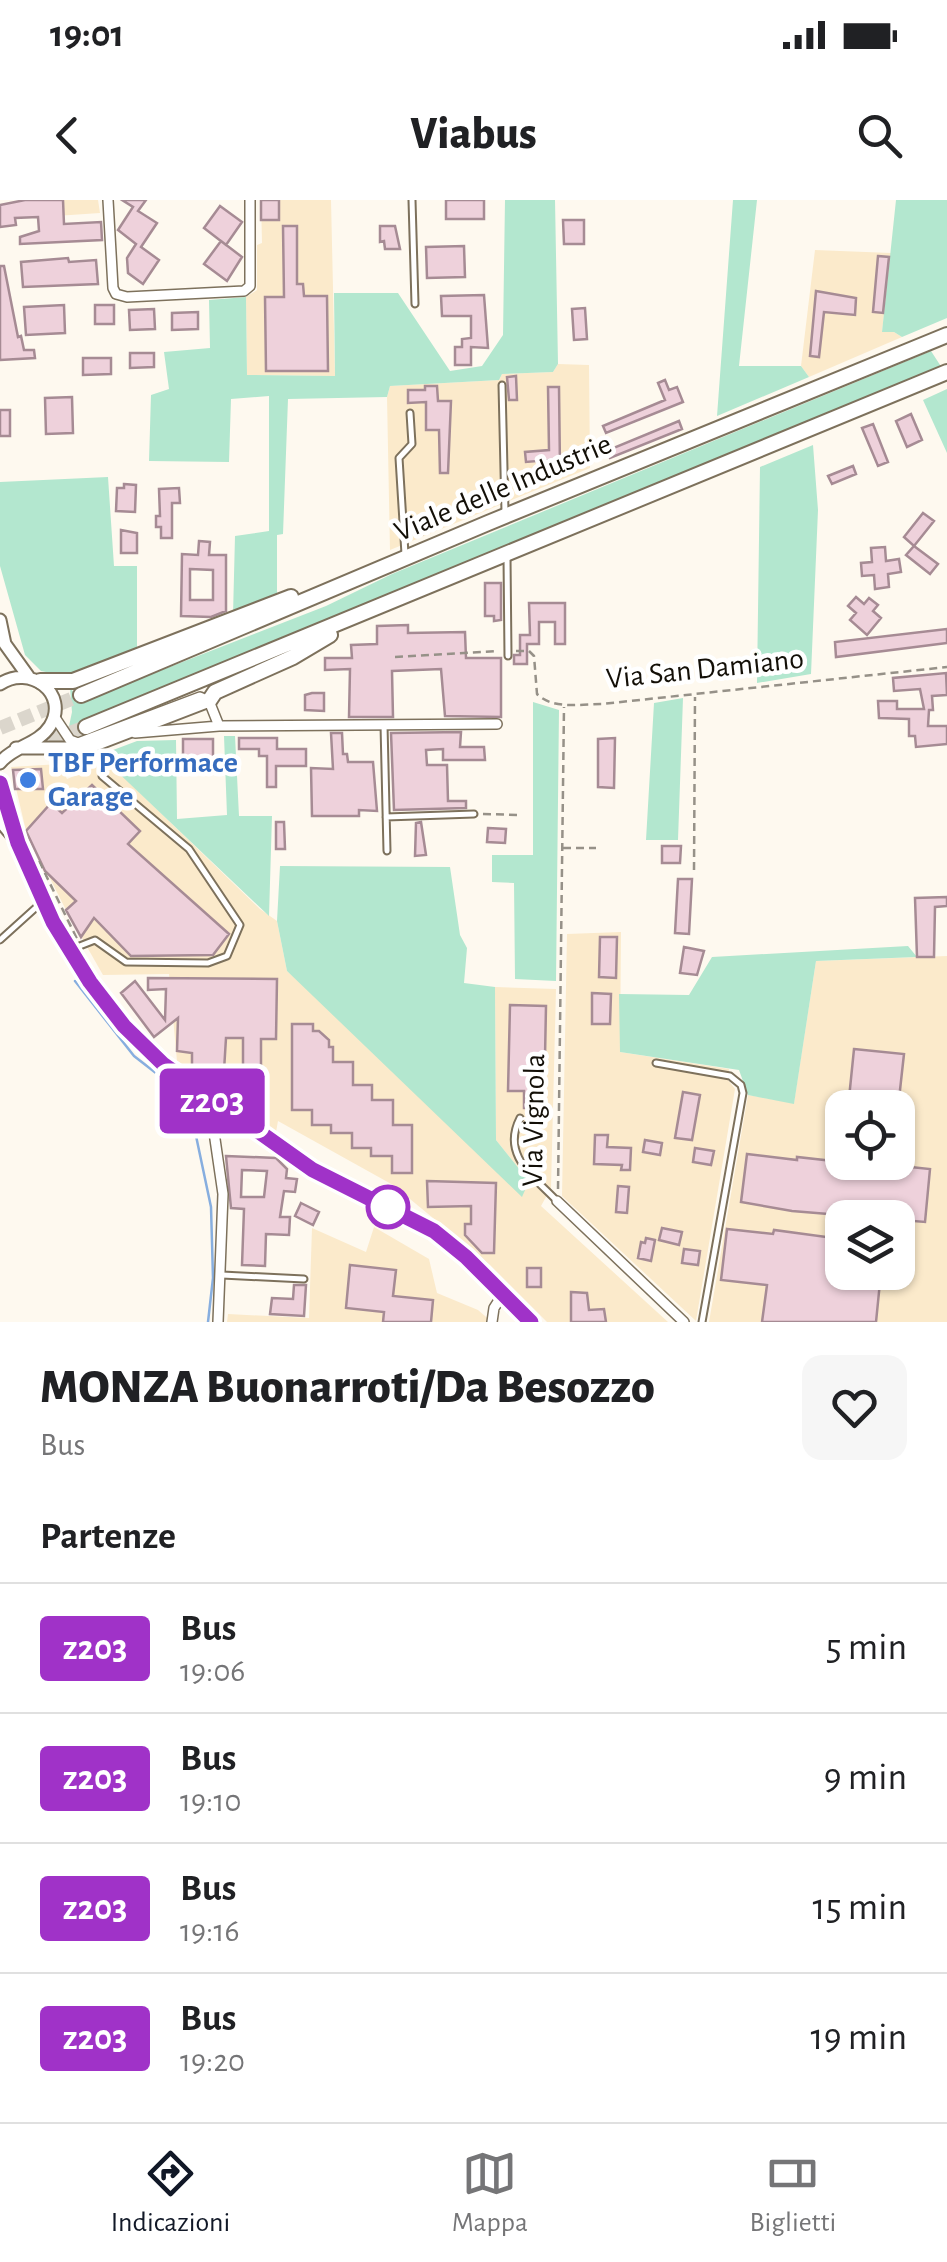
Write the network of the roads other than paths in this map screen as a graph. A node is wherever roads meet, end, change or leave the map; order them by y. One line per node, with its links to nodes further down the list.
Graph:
1 (108, 200): 2 (street)
2 (250, 200)
3 (412, 200): 4 (lane)
4 (415, 304)
5 (947, 334): 9 (main road, Viale delle Industrie)
6 (947, 372): 10 (main road, Viale delle Industrie)
7 (502, 386): 9 (lane)
8 (410, 413): 11 (lane)
9 (505, 516): 11 (main road, Viale delle Industrie)
10 (507, 554): 13 (main road, Viale delle Industrie); 15 (lane)
11 (406, 558): 12 (main road, Viale delle Industrie)
12 (368, 574): 16 (main road); 18 (main road, Viale delle Industrie)
13 (368, 611): 19 (main road); 24 (main road, Viale delle Industrie)
14 (0, 620): 16 (street)
15 (508, 653)
16 (34, 679): 17 (street); 20 (street)
17 (0, 684)
18 (80, 695)
19 (208, 701): 20 (street); 23 (street); 25 (street)
20 (54, 716): 26 (street)
21 (497, 724): 22 (street)
22 (384, 725): 23 (street); 31 (lane)
23 (219, 726): 25 (street)
24 (86, 727)
25 (127, 734): 26 (street)
26 (16, 748): 27 (street)
27 (0, 763)
28 (102, 776): 37 (lane)
29 (0, 783): 33 (street)
30 (474, 814): 31 (lane)
31 (386, 817): 34 (lane)
32 (0, 821): 33 (street)
33 (18, 843): 35 (street)
34 (387, 851)
35 (44, 901): 36 (lane); 37 (street)
36 (1, 936)
37 (70, 950): 39 (street)
38 (656, 1063): 49 (lane)
39 (209, 1098): 42 (street); 44 (street)
40 (520, 1118): 41 (lane)
41 (558, 1200): 48 (street, Via Vignola)
42 (222, 1275): 43 (lane); 45 (street)
43 (304, 1279)
44 (503, 1294): 46 (street); 47 (street)
45 (218, 1322)
46 (492, 1322)
47 (531, 1322)
48 (684, 1322)
49 (702, 1322)

